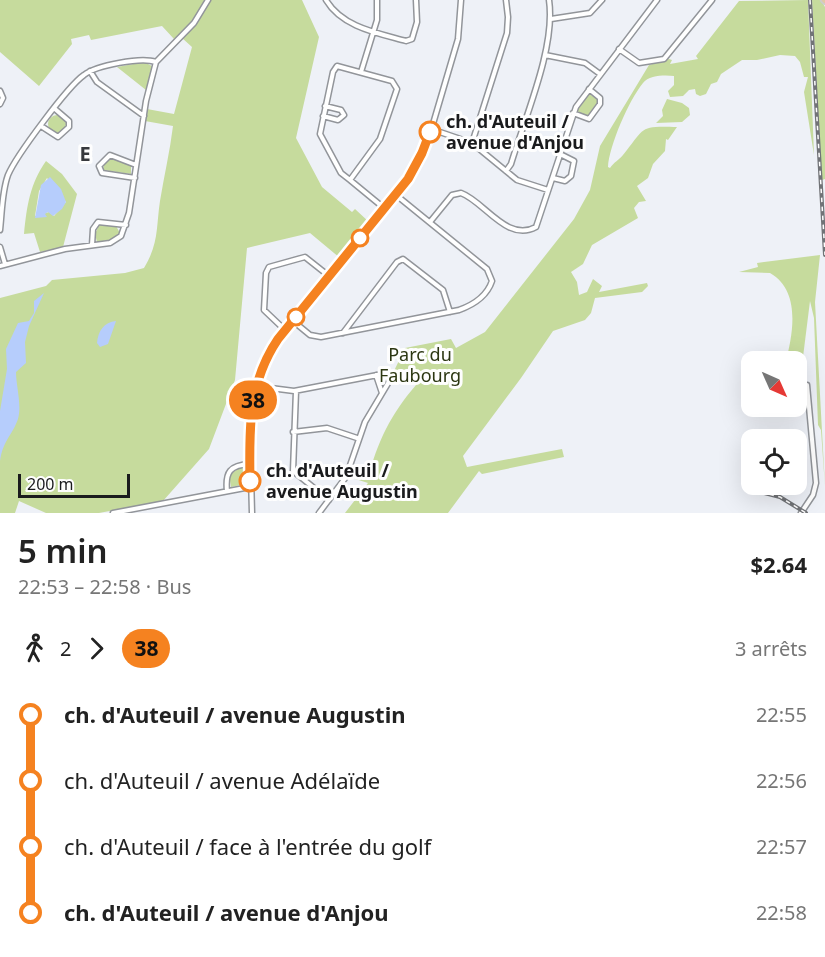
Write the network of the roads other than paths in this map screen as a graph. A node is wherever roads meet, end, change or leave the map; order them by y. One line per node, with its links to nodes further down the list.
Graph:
1 (208, 0): 15 (street)
2 (326, 0): 12 (street)
3 (377, 0): 12 (street)
4 (416, 0): 12 (street)
5 (461, 0): 28 (street)
6 (506, 0): 29 (street)
7 (549, 0): 11 (street)
8 (602, 0): 11 (street)
9 (657, 0): 13 (street)
10 (712, 0): 13 (street)
11 (551, 19): 14 (street)
12 (374, 31): 17 (street)
13 (619, 49): 18 (street)
14 (544, 55): 18 (street); 32 (street)
15 (156, 62): 16 (street); 25 (street)
16 (90, 71): 23 (street); 25 (street)
17 (361, 72): 22 (street); 35 (street)
18 (600, 74): 19 (street)
19 (589, 89): 24 (street); 24 (street)
20 (0, 91): 21 (street)
21 (0, 104)
22 (325, 106): 26 (street); 26 (street)
23 (55, 109): 27 (street); 27 (street)
24 (573, 113): 30 (street)
25 (144, 116): 31 (street)
26 (323, 116): 35 (street)
27 (41, 126): 38 (street)
28 (431, 129): 29 (street); 37 (street)
29 (472, 143): 32 (street)
30 (560, 154): 33 (street); 33 (street)
31 (136, 165): 34 (street); 34 (street)
32 (506, 171): 36 (street)
33 (553, 177): 36 (street)
34 (135, 178): 42 (street)
35 (350, 180): 39 (street)
36 (549, 190): 41 (street)
37 (396, 195): 39 (street); 41 (street)
38 (1, 207): 40 (street)
39 (384, 208): 47 (street)
40 (1, 218): 43 (street)
41 (430, 222): 48 (street)
42 (126, 225): 44 (street); 44 (street)
43 (0, 230)
44 (92, 245): 46 (street)
45 (0, 247): 46 (street)
46 (2, 265)
47 (329, 276): 49 (street); 50 (street)
48 (450, 312): 51 (street); 51 (street)
49 (293, 321): 50 (street); 51 (street)
50 (285, 330): 54 (street)
51 (343, 333)
52 (376, 375): 55 (street); 56 (street); 56 (street)
53 (807, 385): 66 (street)
54 (255, 386): 55 (street); 59 (street)
55 (296, 391): 57 (street)
56 (382, 393): 58 (street)
57 (293, 432): 58 (street); 62 (street)
58 (357, 438): 62 (street)
59 (250, 464): 60 (street); 61 (street)
60 (250, 487): 61 (street); 64 (street)
61 (227, 491): 63 (street)
62 (329, 500): 65 (street)
63 (113, 513)
64 (252, 513)
65 (319, 513)
66 (801, 513)

